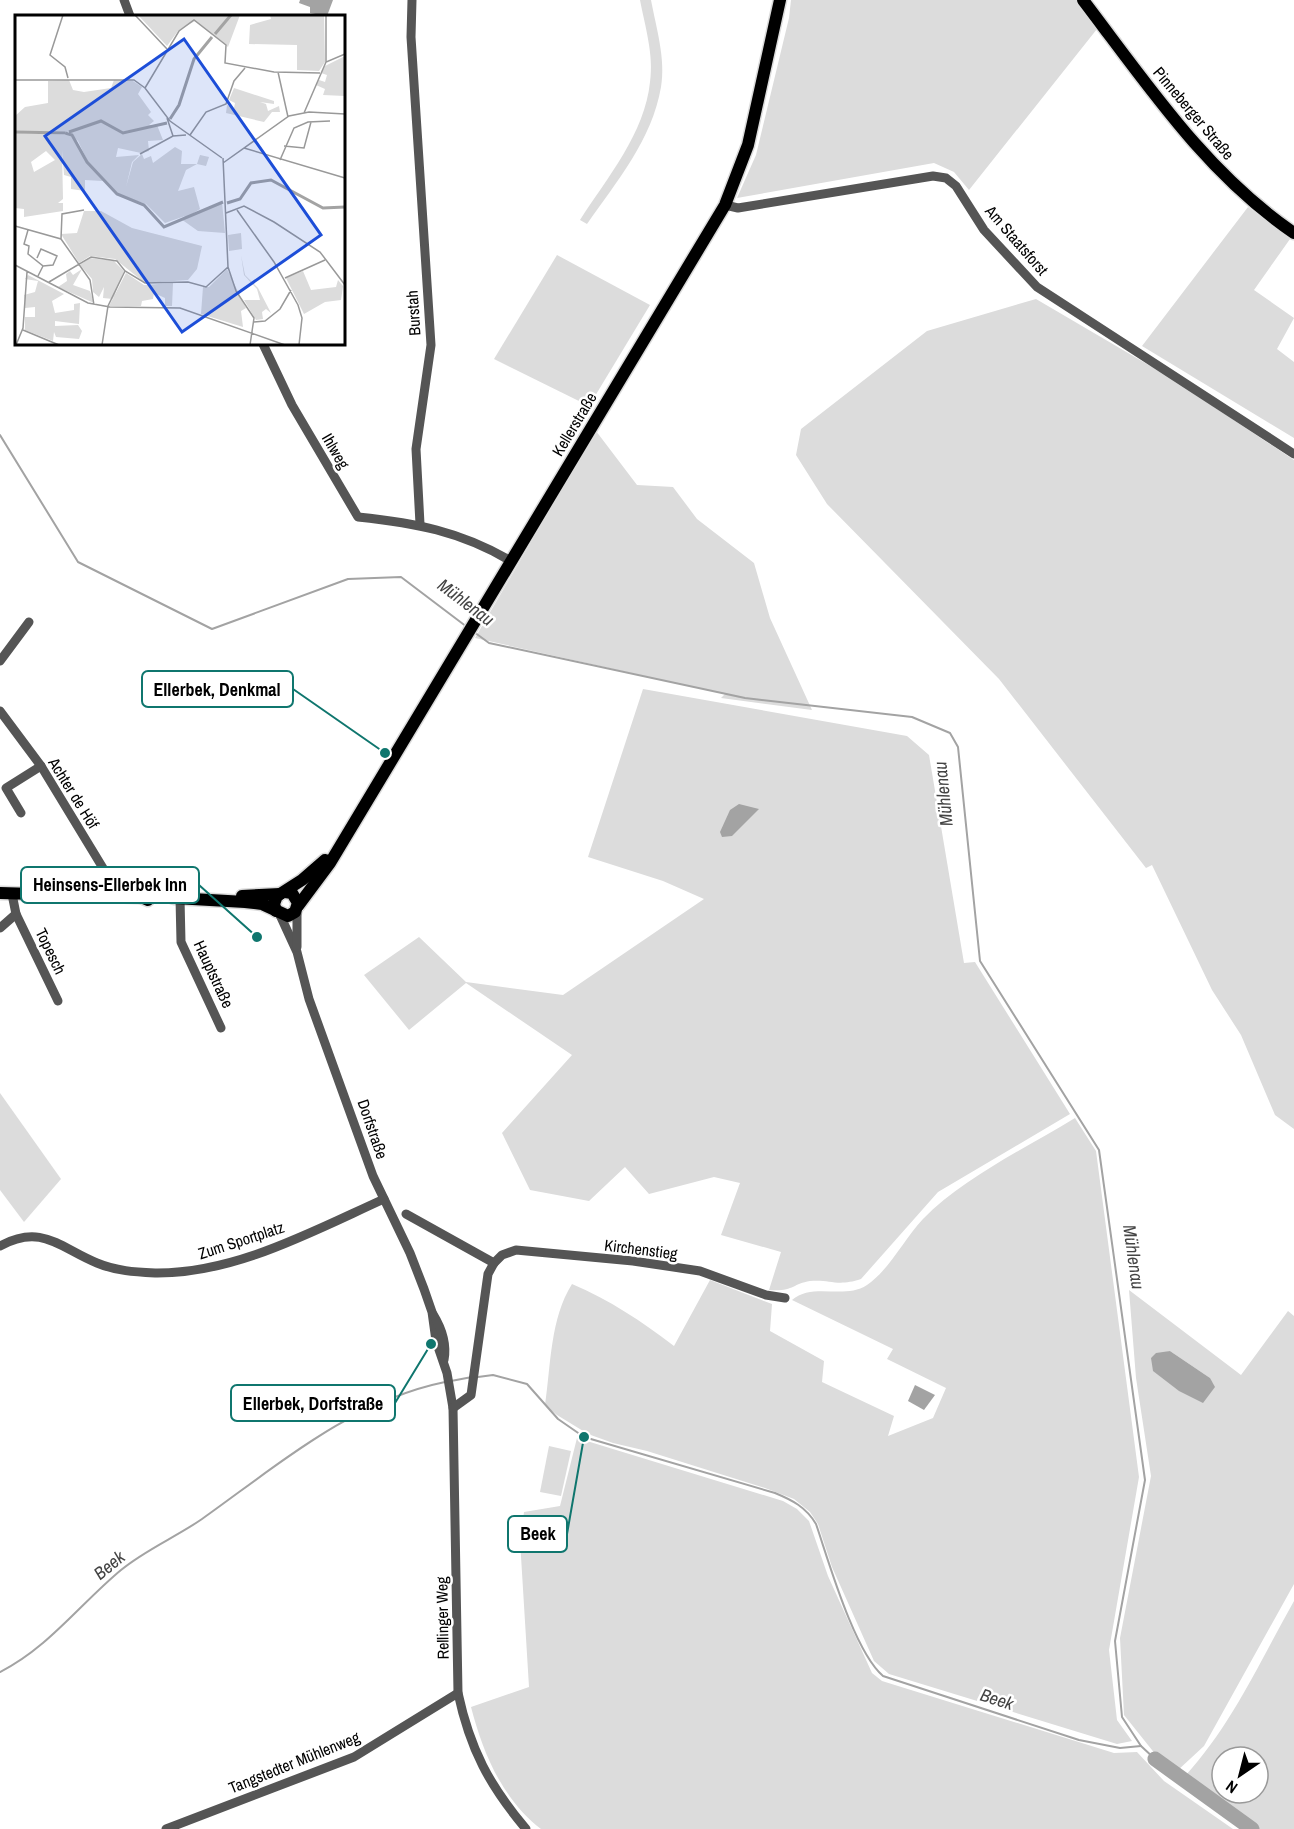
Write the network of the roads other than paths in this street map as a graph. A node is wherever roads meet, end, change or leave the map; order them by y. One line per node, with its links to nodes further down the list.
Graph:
1 (124, 0): 5 (street)
2 (412, 0): 10 (street, Burstah)
3 (780, 0): 6 (main road, Kellerstraße)
4 (1083, 0): 7 (main road, Pinneberger Straße)
5 (130, 15)
6 (725, 206): 9 (street, Am Staatsforst); 11 (main road, Kellerstraße)
7 (1294, 233)
8 (263, 345): 10 (street, Ihlweg)
9 (1294, 454)
10 (420, 524): 11 (street)
11 (511, 561): 18 (main road, Kellerstraße)
12 (29, 622): 13 (street)
13 (0, 661)
14 (0, 711): 15 (street, Achter de Höf)
15 (41, 766): 16 (street); 21 (street, Achter de Höf)
16 (3, 784): 17 (street)
17 (21, 813)
18 (340, 842): 19 (main road, Kellerstraße); 24 (main road, Kellerstraße)
19 (282, 893): 23 (main road); 24 (main road); 25 (main road)
20 (6, 894): 21 (main road); 26 (street, Topesch)
21 (108, 897): 22 (main road)
22 (177, 898): 23 (main road); 30 (street, Hauptstraße)
23 (215, 899): 25 (main road)
24 (298, 908): 25 (main road); 28 (street, Dorfstraße)
25 (278, 913): 28 (street, Dorfstraße)
26 (16, 915): 27 (street, Topesch); 29 (street, Topesch)
27 (0, 928)
28 (297, 952): 31 (street, Dorfstraße)
29 (58, 1001)
30 (221, 1028)
31 (384, 1199): 33 (street, Zum Sportplatz); 36 (street, Dorfstraße)
32 (406, 1214): 34 (street)
33 (0, 1246)
34 (494, 1263): 35 (street, Kirchenstieg); 37 (street)
35 (785, 1298)
36 (450, 1388): 37 (street, Rellinger Weg)
37 (453, 1408): 38 (street, Rellinger Weg)
38 (458, 1693): 39 (street, Tangstedter Mühlenweg); 40 (street, Rellinger Weg)
39 (166, 1829)
40 (526, 1829)

